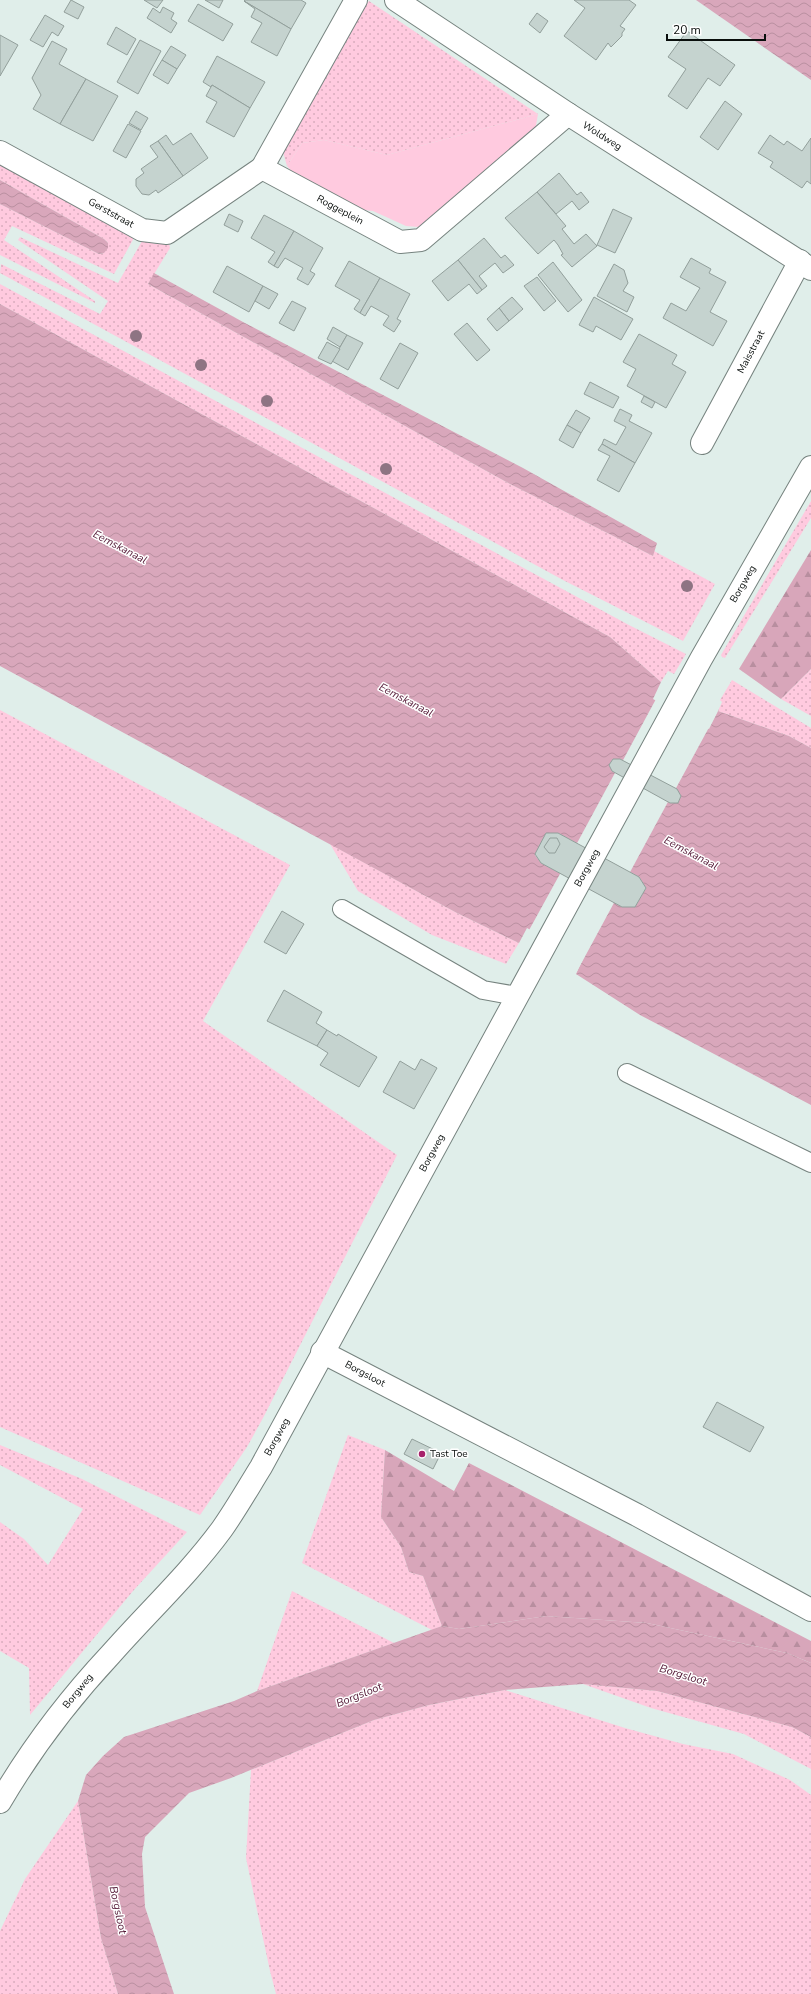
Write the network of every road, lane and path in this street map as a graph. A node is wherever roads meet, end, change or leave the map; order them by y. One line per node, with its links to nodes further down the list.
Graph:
1 (356, 0): 5 (street)
2 (396, 0): 3 (street, Woldweg)
3 (568, 114): 5 (street, Roggeplein); 6 (street, Woldweg)
4 (0, 152): 5 (street, Gerststraat)
5 (262, 168)
6 (805, 265): 7 (street, Maisstraat)
7 (702, 443)
8 (811, 467): 10 (street, Borgweg)
9 (342, 909): 10 (lane)
10 (517, 996): 13 (street, Borgweg)
11 (626, 1073): 12 (lane)
12 (811, 1163)
13 (322, 1352): 14 (street, Borgsloot); 15 (street, Borgweg)
14 (811, 1610)
15 (0, 1802)

